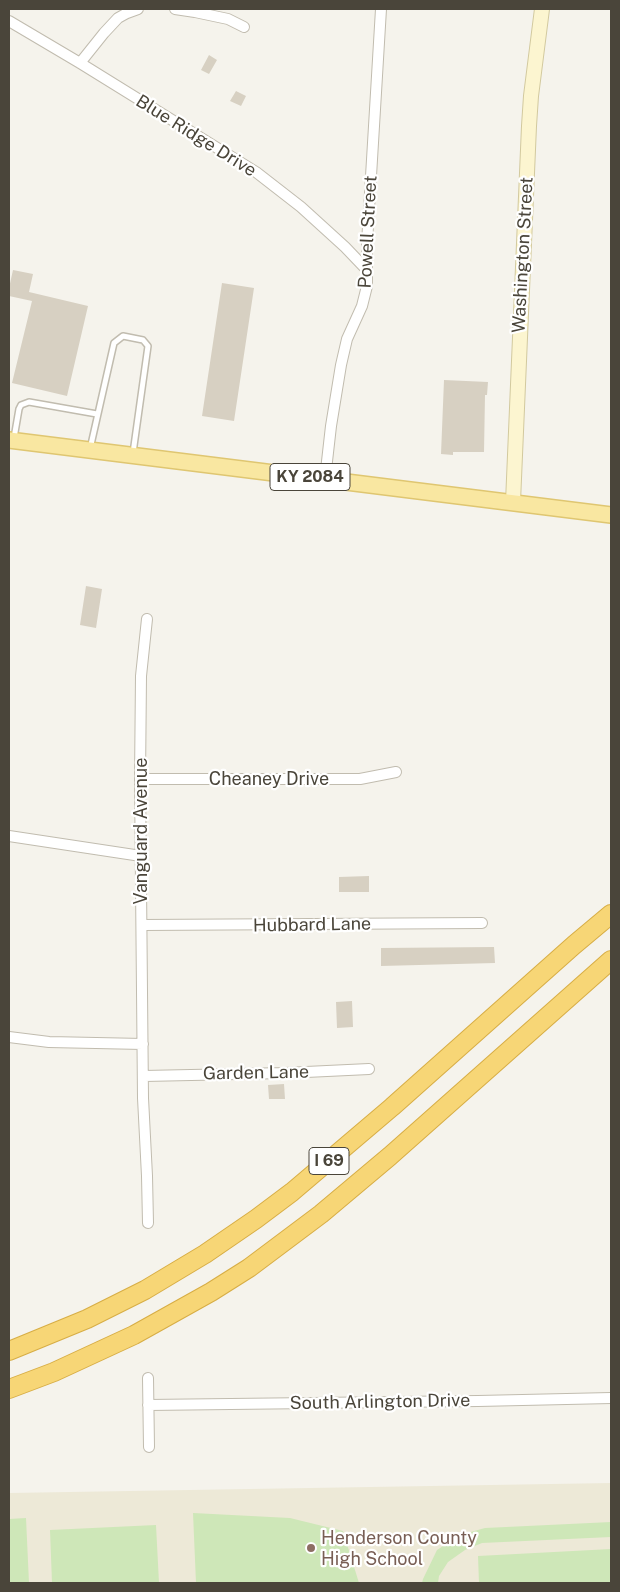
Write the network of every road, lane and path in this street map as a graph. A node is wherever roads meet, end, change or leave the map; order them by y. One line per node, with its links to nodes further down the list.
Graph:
1 (138, 9): 7 (street)
2 (175, 9): 6 (street)
3 (381, 9): 8 (street, Powell Street)
4 (542, 9): 14 (street, Washington Street)
5 (9, 21): 7 (street, Blue Ridge Drive)
6 (244, 27)
7 (80, 63): 8 (street, Blue Ridge Drive)
8 (367, 270): 13 (street, Powell Street)
9 (97, 414): 10 (lane); 11 (lane); 12 (lane)
10 (11, 440): 11 (main road, KY 2084)
11 (90, 450): 12 (main road, KY 2084)
12 (133, 456): 13 (main road, KY 2084)
13 (325, 479): 14 (main road, KY 2084)
14 (513, 502): 15 (main road, KY 2084)
15 (611, 515)
16 (147, 619): 18 (street, Vanguard Avenue)
17 (396, 772): 18 (street, Cheaney Drive)
18 (140, 779): 20 (street, Vanguard Avenue)
19 (9, 836): 20 (street)
20 (141, 856): 23 (street, Vanguard Avenue)
21 (611, 914): 30 (highway, I 69)
22 (482, 923): 23 (street, Hubbard Lane)
23 (142, 925): 26 (street, Vanguard Avenue)
24 (611, 960): 32 (highway, I 69)
25 (9, 1037): 26 (street)
26 (143, 1044): 28 (street, Vanguard Avenue)
27 (369, 1069): 28 (street, Garden Lane)
28 (144, 1076): 29 (street)
29 (148, 1223)
30 (9, 1351)
31 (148, 1378): 34 (street)
32 (9, 1389)
33 (611, 1398): 34 (street, South Arlington Drive)
34 (148, 1405): 35 (street)
35 (149, 1448)

